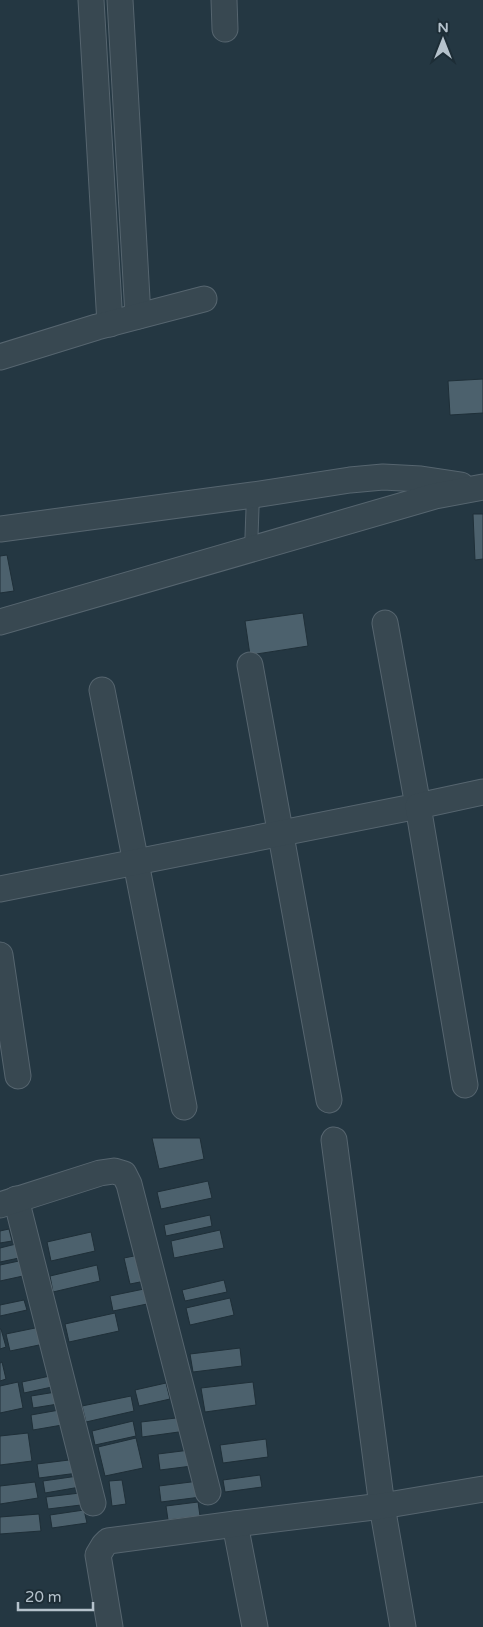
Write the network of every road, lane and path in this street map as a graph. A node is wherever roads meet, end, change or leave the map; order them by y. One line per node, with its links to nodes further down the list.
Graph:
1 (91, 0): 7 (street)
2 (120, 0): 6 (street)
3 (224, 0): 4 (street)
4 (225, 29)
5 (204, 299): 6 (street)
6 (138, 316): 7 (street)
7 (110, 324): 8 (street)
8 (0, 357)
9 (479, 487): 10 (street); 12 (street)
10 (253, 495): 11 (street); 12 (lane)
11 (0, 529)
12 (251, 550): 13 (street)
13 (0, 622)
14 (385, 623): 18 (street)
15 (250, 665): 19 (street)
16 (102, 690): 20 (street)
17 (483, 792): 18 (street)
18 (418, 806): 19 (street); 24 (street)
19 (280, 833): 20 (street); 25 (street)
20 (136, 862): 21 (street); 26 (street)
21 (0, 889)
22 (0, 955): 23 (street)
23 (18, 1076)
24 (465, 1085)
25 (329, 1100)
26 (184, 1107)
27 (334, 1140): 32 (street)
28 (8, 1202): 30 (street); 31 (street)
29 (483, 1490): 32 (street)
30 (208, 1492)
31 (93, 1503)
32 (382, 1506): 33 (street); 36 (street)
33 (235, 1524): 34 (street); 35 (street)
34 (110, 1627)
35 (255, 1627)
36 (404, 1627)

